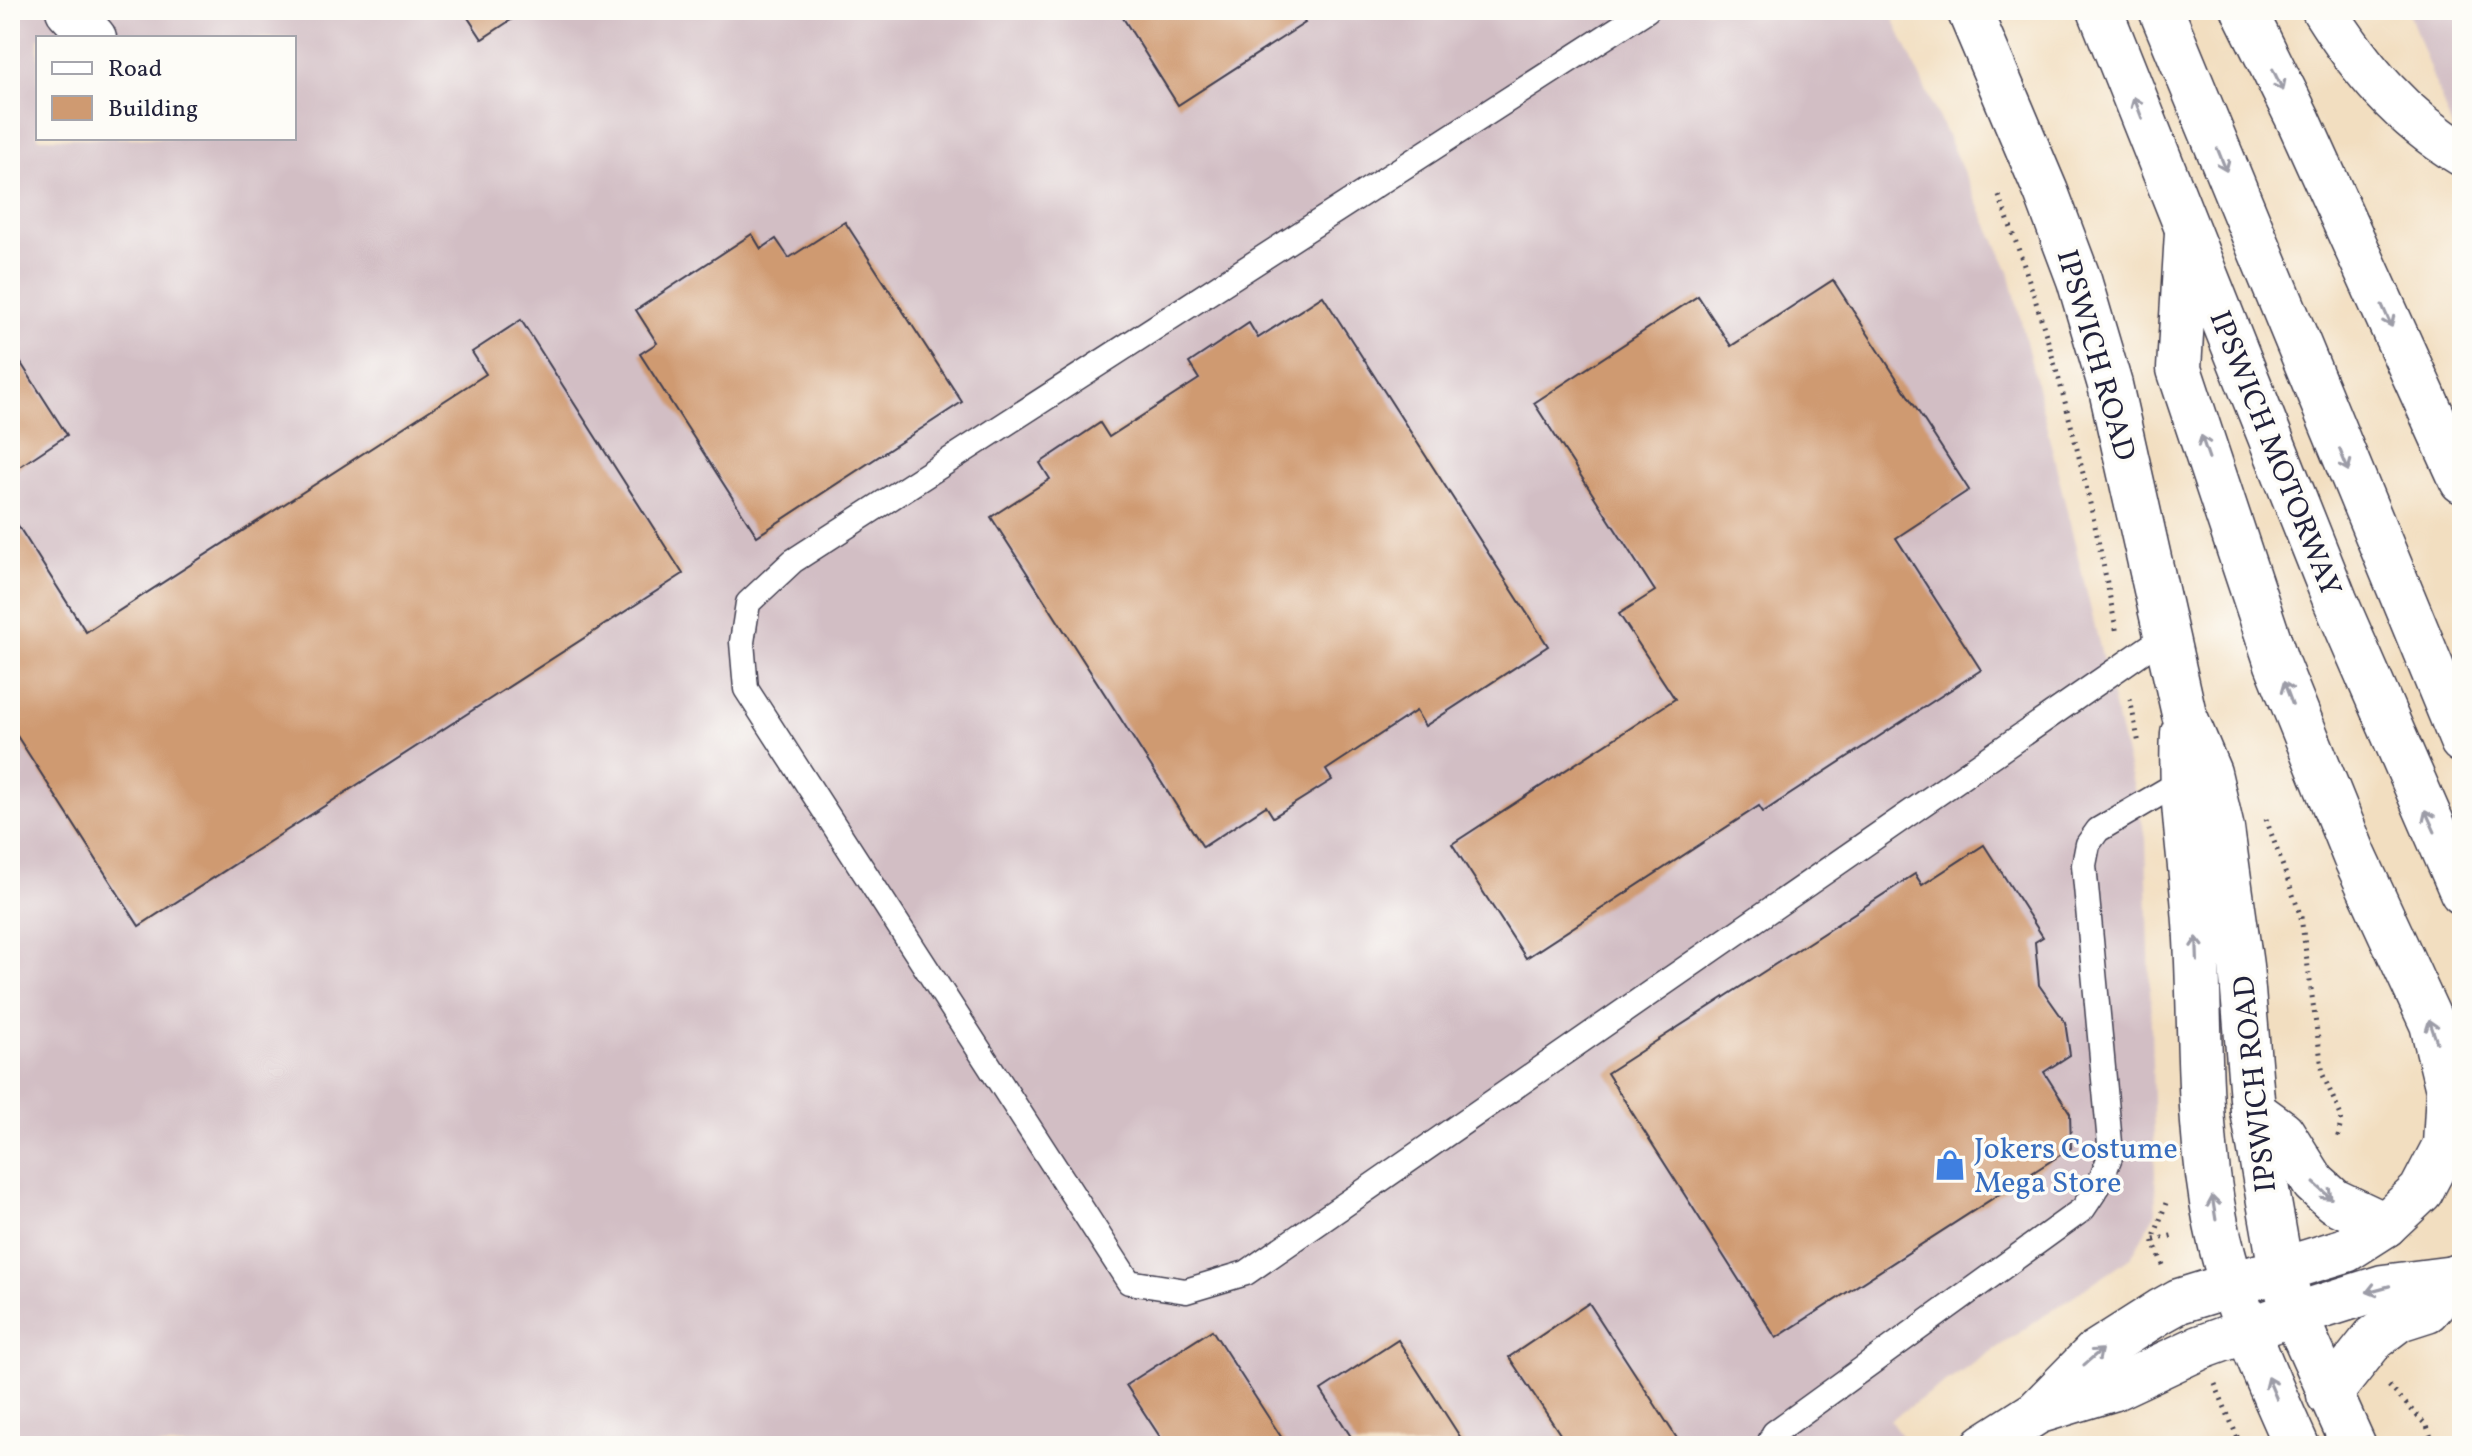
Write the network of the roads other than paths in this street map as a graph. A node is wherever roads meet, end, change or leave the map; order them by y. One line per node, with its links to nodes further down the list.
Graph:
1 (68, 10): 8 (main road)
2 (1647, 10): 12 (lane)
3 (1969, 10): 12 (main road, IPSWICH ROAD)
4 (2100, 10): 10 (main road, IPSWICH MOTORWAY, one-way to 4)
5 (2161, 10): 14 (main road, IPSWICH MOTORWAY, one-way to 14)
6 (2244, 10): 11 (main road, one-way to 11)
7 (2324, 10): 9 (main road)
8 (92, 36)
9 (2457, 151)
10 (2187, 232): 16 (main road, IPSWICH MOTORWAY, one-way to 10); 18 (main road, one-way to 10)
11 (2462, 481)
12 (2168, 634): 13 (main road, IPSWICH ROAD)
13 (2184, 714): 15 (main road, IPSWICH ROAD); 17 (main road, IPSWICH ROAD)
14 (2462, 741)
15 (2164, 792): 21 (main road, IPSWICH ROAD, one-way to 15); 26 (lane)
16 (2462, 892)
17 (2253, 1111): 18 (main road, one-way to 18); 19 (main road, IPSWICH ROAD)
18 (2385, 1225): 19 (main road)
19 (2281, 1270): 21 (main road); 22 (main road, IPSWICH ROAD)
20 (2458, 1277): 22 (main road, one-way to 22); 24 (main road)
21 (2233, 1283): 23 (main road, IPSWICH ROAD); 25 (main road, one-way to 21)
22 (2295, 1315): 23 (main road); 24 (main road, IPSWICH ROAD)
23 (2248, 1329): 25 (main road); 28 (main road, IPSWICH ROAD, one-way to 23)
24 (2329, 1395): 29 (main road, IPSWICH ROAD)
25 (2037, 1412): 27 (main road)
26 (1768, 1446)
27 (1984, 1446)
28 (2297, 1446)
29 (2354, 1446)

